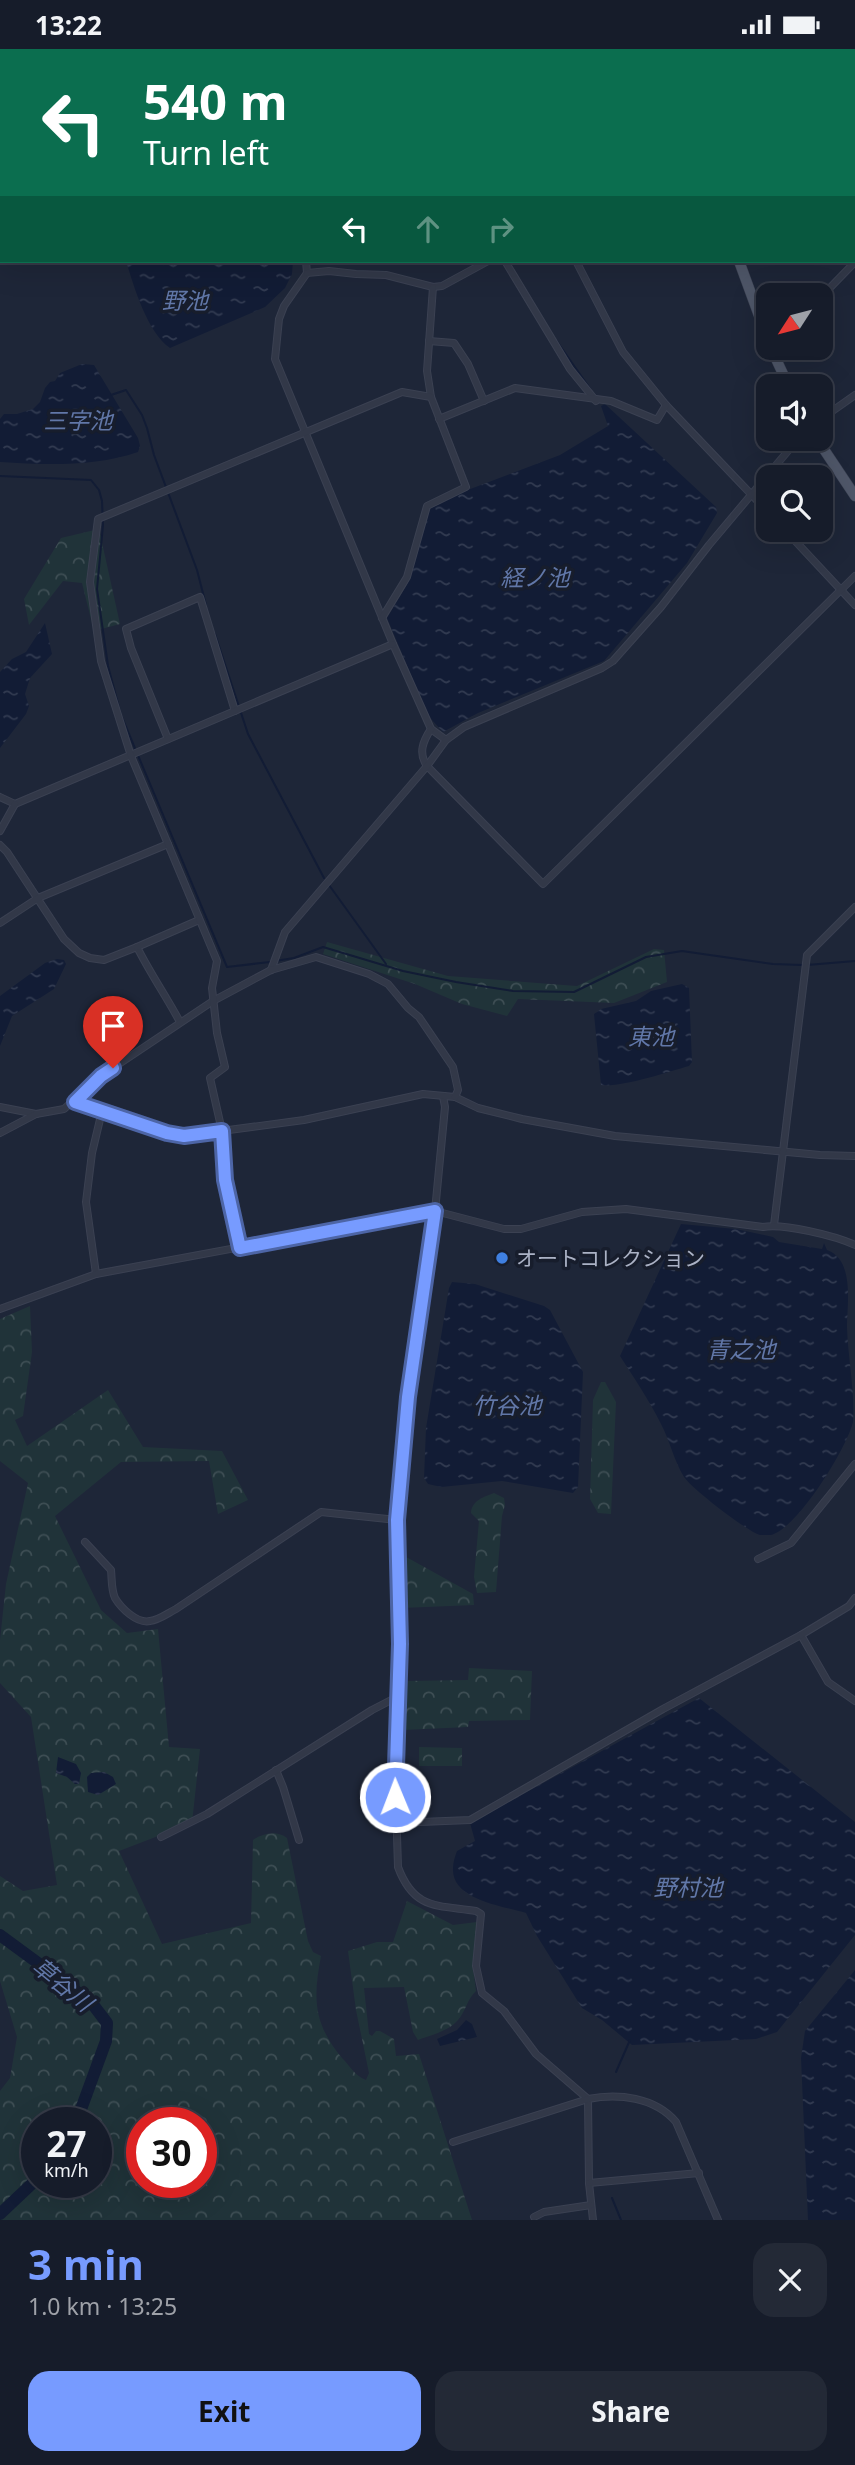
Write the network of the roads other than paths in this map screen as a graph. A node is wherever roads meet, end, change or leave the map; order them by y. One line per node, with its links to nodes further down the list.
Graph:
1 (306, 263): 8 (street)
2 (484, 263): 11 (street)
3 (506, 263): 17 (street)
4 (577, 263): 18 (street)
5 (740, 263): 12 (main road)
6 (854, 263): 7 (street)
7 (848, 269): 9 (street); 10 (street)
8 (307, 273): 11 (street); 21 (street)
9 (855, 276)
10 (833, 285)
11 (433, 287): 13 (street)
12 (756, 307)
13 (429, 341): 15 (street); 16 (street)
14 (855, 395): 19 (street)
15 (431, 397): 20 (street); 21 (street)
16 (484, 401): 17 (street); 20 (street)
17 (596, 401): 18 (street)
18 (666, 405): 24 (street)
19 (833, 411)
20 (439, 419): 31 (street)
21 (304, 433): 31 (street); 37 (street)
22 (788, 451): 24 (street)
23 (825, 451): 25 (main road)
24 (752, 496): 26 (street); 36 (street)
25 (855, 496)
26 (756, 500)
27 (796, 542): 29 (street)
28 (855, 576): 29 (street)
29 (841, 589): 30 (street); 38 (street)
30 (855, 605)
31 (382, 618): 32 (street)
32 (393, 644): 33 (street); 34 (street)
33 (235, 711): 35 (street); 35 (street)
34 (431, 729): 36 (street); 38 (street)
35 (168, 739): 37 (street)
36 (446, 740): 38 (street)
37 (131, 756): 40 (street); 42 (street)
38 (426, 766): 49 (street)
39 (0, 797): 40 (street)
40 (15, 804): 41 (street)
41 (0, 831)
42 (168, 844): 44 (street); 46 (street)
43 (0, 845): 44 (street)
44 (38, 898): 47 (street); 48 (street)
45 (855, 907): 60 (street)
46 (199, 920): 48 (street); 50 (street)
47 (0, 923)
48 (137, 947): 51 (street)
49 (271, 970): 50 (street); 53 (street)
50 (213, 1001): 51 (street); 58 (street)
51 (180, 1022): 54 (street)
52 (443, 1096): 53 (street); 58 (street); 62 (street)
53 (455, 1097): 60 (street)
54 (75, 1102): 56 (street); 57 (street)
55 (0, 1107): 57 (street)
56 (102, 1111): 58 (street); 66 (street)
57 (36, 1115): 59 (street)
58 (222, 1131): 65 (street)
59 (0, 1133)
60 (783, 1152): 61 (street); 63 (street)
61 (855, 1156)
62 (435, 1211): 63 (street); 65 (street); 69 (street)
63 (774, 1225): 64 (street)
64 (855, 1245)
65 (240, 1248): 66 (street)
66 (96, 1274): 67 (street)
67 (0, 1309)
68 (855, 1464): 71 (street)
69 (397, 1520): 70 (street); 74 (street)
70 (85, 1542)
71 (758, 1559)
72 (855, 1598): 73 (street)
73 (801, 1635): 75 (street); 77 (street)
74 (399, 1696): 76 (street); 77 (street)
75 (855, 1701)
76 (276, 1770): 78 (street); 79 (street)
77 (396, 1823): 80 (street)
78 (161, 1837)
79 (299, 1840)
80 (588, 2099): 81 (street); 82 (street); 83 (street)
81 (453, 2142)
82 (699, 2173): 83 (street); 87 (street)
83 (589, 2183): 84 (street)
84 (591, 2205): 85 (street); 86 (street)
85 (534, 2217)
86 (593, 2220)
87 (718, 2220)

